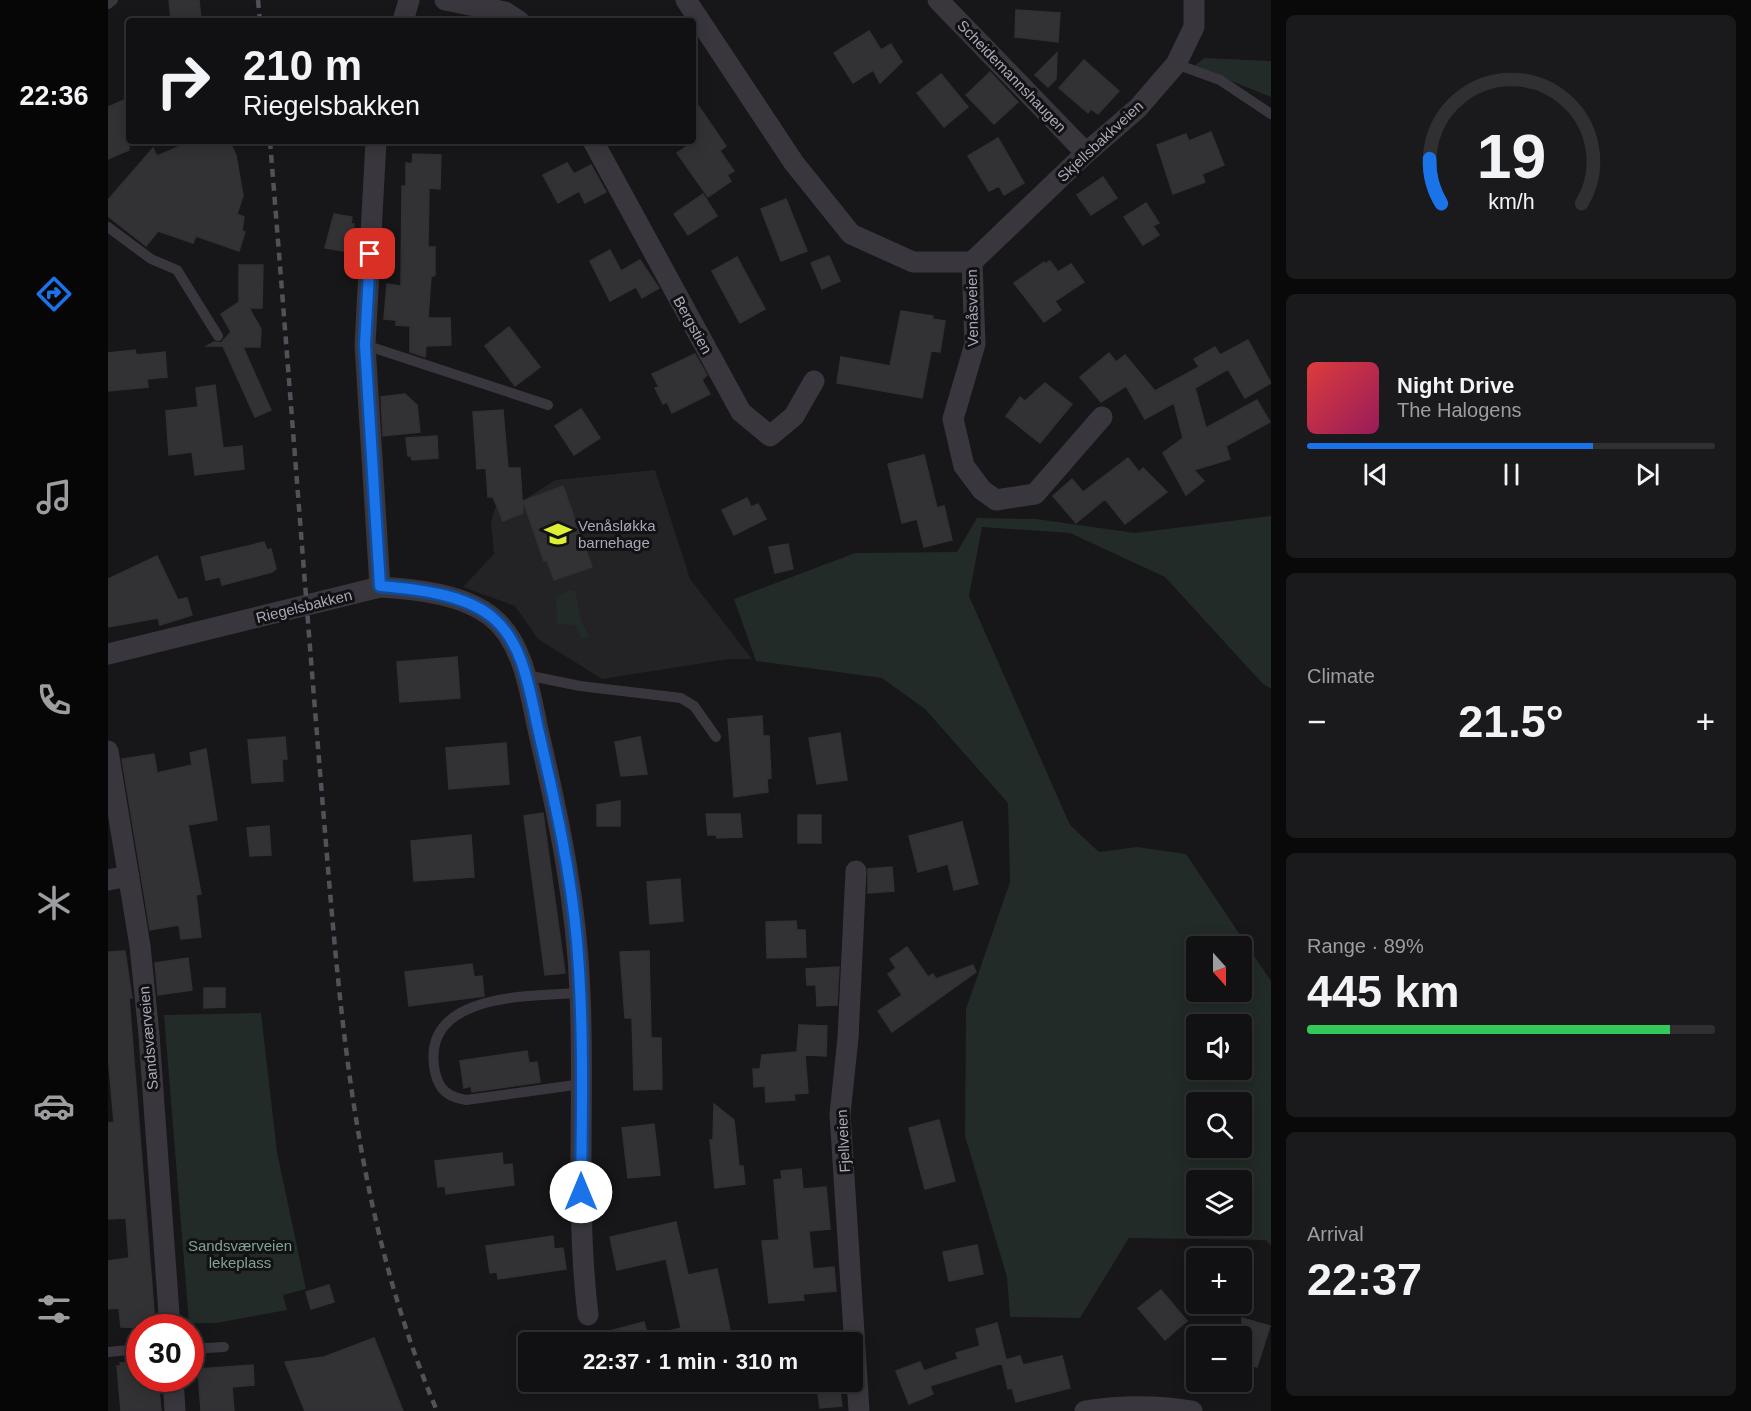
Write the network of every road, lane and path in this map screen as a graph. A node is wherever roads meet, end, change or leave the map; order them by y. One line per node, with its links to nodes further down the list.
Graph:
1 (113, 0): 7 (lane)
2 (409, 0): 8 (street)
3 (445, 0): 9 (street)
4 (686, 0): 16 (street, Venåsveien)
5 (938, 0): 14 (street, Scheidemannshaugen)
6 (1194, 0): 10 (street, Skjellsbakkveien)
7 (108, 4)
8 (404, 18)
9 (514, 18)
10 (1176, 63): 11 (lane); 14 (street, Skjellsbakkveien)
11 (1271, 114)
12 (376, 144): 18 (street)
13 (595, 144): 19 (street, Bergstien)
14 (1086, 153): 16 (street, Skjellsbakkveien)
15 (108, 228): 17 (lane)
16 (972, 262): 21 (street, Venåsveien)
17 (218, 336)
18 (365, 345): 20 (lane); 22 (street)
19 (814, 381)
20 (548, 405)
21 (1102, 417)
22 (380, 586): 23 (street, Riegelsbakken); 24 (street, Riegelsbakken)
23 (108, 654)
24 (526, 675): 25 (lane); 30 (street, Riegelsbakken)
25 (716, 737)
26 (108, 751): 28 (street, Sandsværveien)
27 (856, 872): 40 (street, Fjellveien)
28 (129, 876): 29 (street); 32 (street, Sandsværveien)
29 (108, 880)
30 (580, 993): 31 (street, Riegelsbakken); 31 (lane)
31 (582, 1084): 33 (street, Riegelsbakken)
32 (169, 1314)
33 (588, 1315)
34 (224, 1347): 35 (lane)
35 (204, 1348)
36 (126, 1350): 37 (lane)
37 (108, 1352)
38 (174, 1392): 39 (street)
39 (176, 1411)
40 (859, 1411)
41 (1085, 1411): 42 (street)
42 (1192, 1411)

